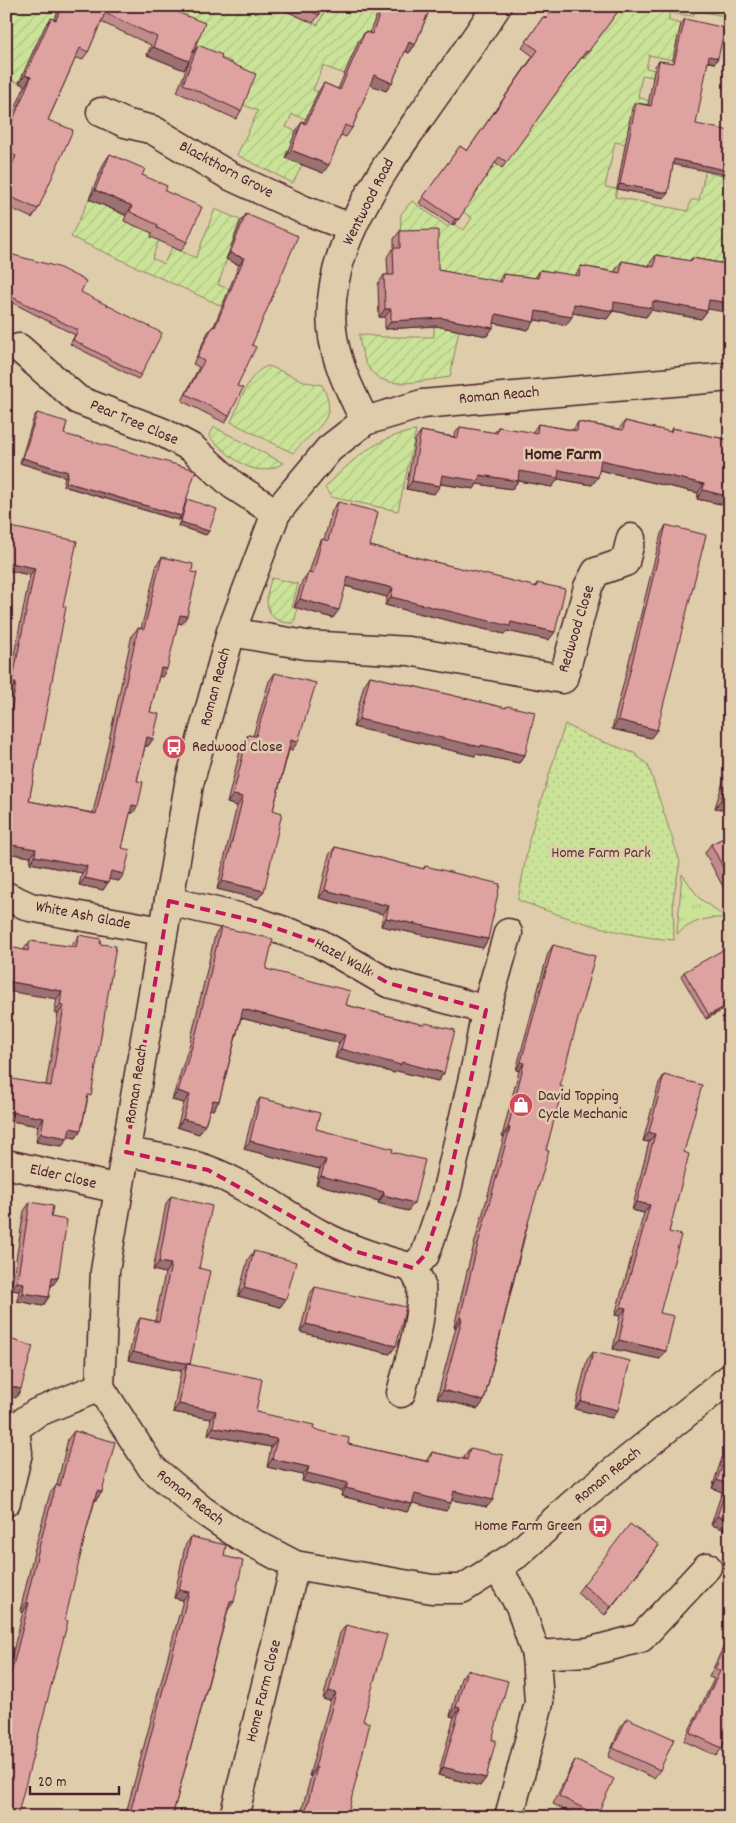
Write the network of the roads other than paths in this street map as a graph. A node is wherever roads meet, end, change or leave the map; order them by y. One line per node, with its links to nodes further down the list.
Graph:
1 (498, 6): 3 (street, Wentwood Road)
2 (101, 112): 3 (street, Blackthorn Grove)
3 (352, 228): 6 (street, Wentwood Road)
4 (19, 348): 7 (street, Pear Tree Close)
5 (730, 377): 6 (street, Roman Reach)
6 (365, 422): 7 (street, Roman Reach)
7 (276, 514): 9 (street, Roman Reach)
8 (631, 538): 9 (street, Redwood Close)
9 (231, 632): 11 (street, Roman Reach)
10 (6, 896): 12 (street, White Ash Glade)
11 (169, 901): 12 (street, Roman Reach); 14 (street, Hazel Walk)
12 (162, 931): 15 (street, Roman Reach)
13 (508, 933): 14 (street)
14 (486, 1010): 18 (street)
15 (126, 1152): 17 (street, Roman Reach); 18 (street)
16 (6, 1164): 17 (street, Elder Close)
17 (120, 1190): 20 (street, Roman Reach)
18 (413, 1268): 21 (street)
19 (730, 1378): 25 (street, Roman Reach)
20 (100, 1386): 22 (street); 24 (street, Roman Reach)
21 (401, 1393)
22 (10, 1428): 23 (street)
23 (6, 1502)
24 (295, 1565): 25 (street, Roman Reach); 28 (street, Home Farm Close)
25 (497, 1567): 27 (street)
26 (707, 1567): 27 (street)
27 (536, 1655): 29 (street)
28 (234, 1817)
29 (509, 1817)

